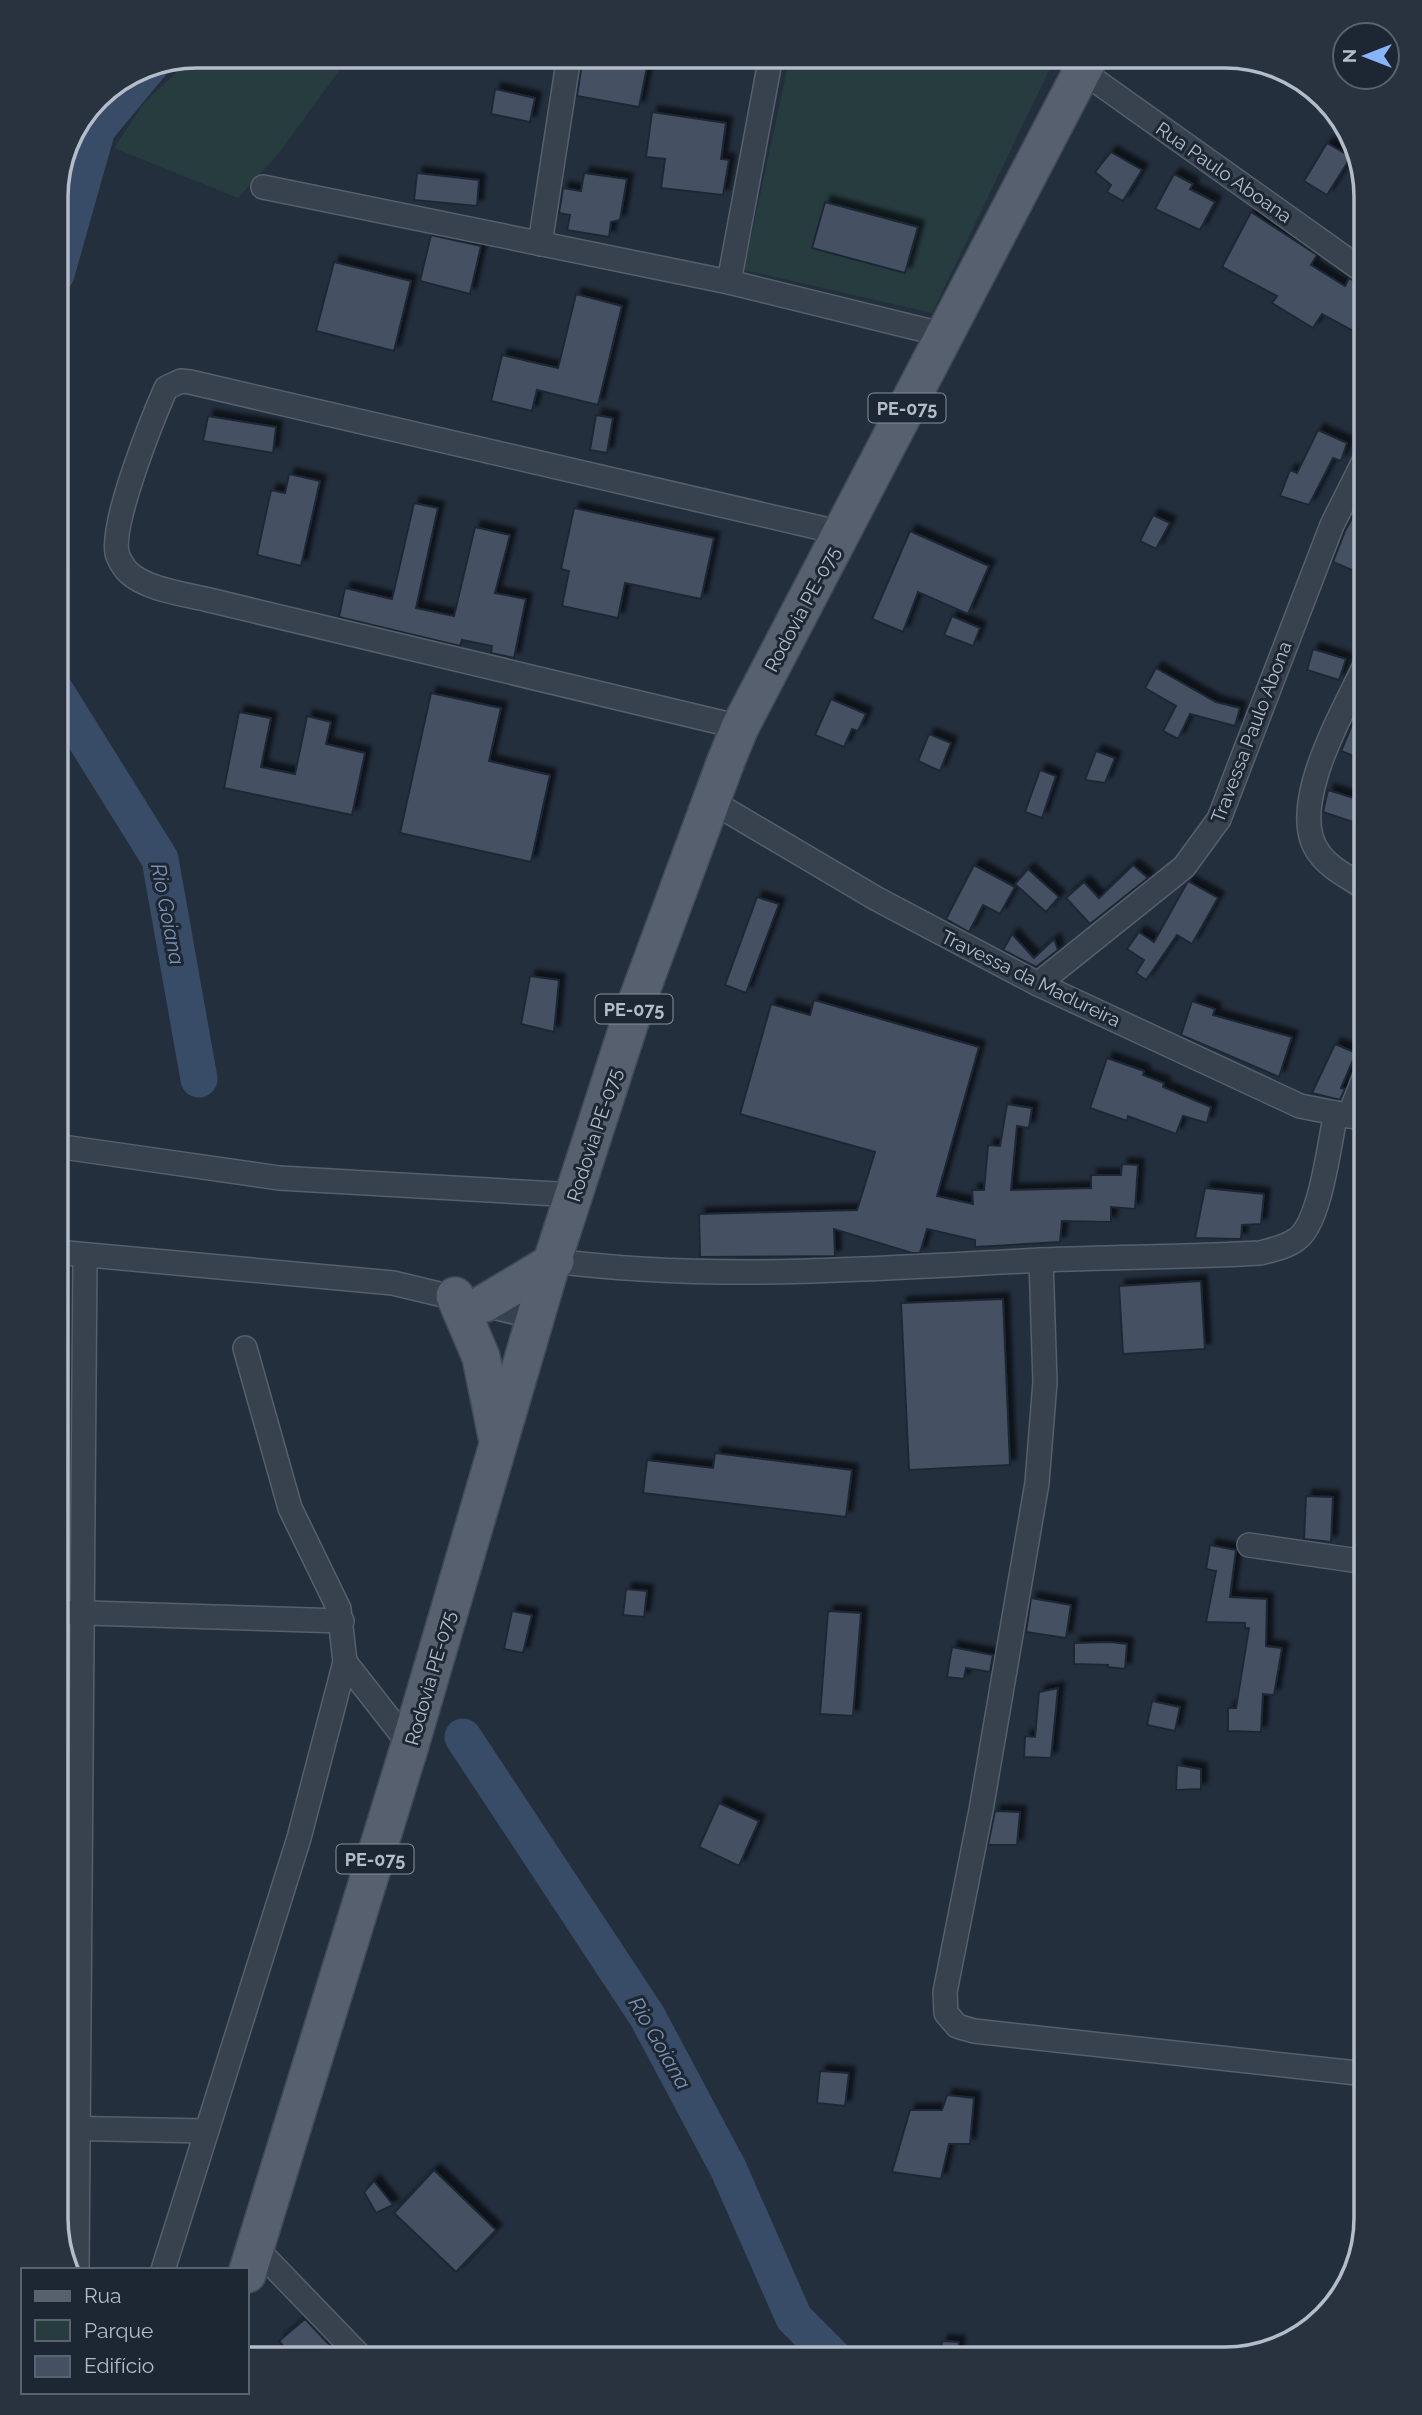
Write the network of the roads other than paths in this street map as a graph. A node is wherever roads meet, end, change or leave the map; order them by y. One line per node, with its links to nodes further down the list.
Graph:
1 (567, 69): 6 (street)
2 (769, 69): 8 (street)
3 (1083, 69): 9 (main road, Rodovia PE-075 / PE-075)
4 (1093, 69): 7 (street, Rua Paulo Aboana)
5 (263, 187): 6 (street)
6 (540, 244): 8 (street)
7 (1354, 264)
8 (729, 282): 9 (street)
9 (945, 335): 11 (main road, Rodovia PE-075 / PE-075)
10 (1354, 483): 16 (street, Travessa Paulo Abona)
11 (842, 533): 13 (main road, Rodovia PE-075 / PE-075); 13 (street)
12 (1354, 690): 15 (street)
13 (740, 727): 14 (main road, Rodovia PE-075 / PE-075)
14 (711, 801): 16 (street, Travessa da Madureira); 19 (main road, Rodovia PE-075 / PE-075)
15 (1354, 881)
16 (1038, 984): 17 (street, Travessa da Madureira)
17 (1350, 1116): 23 (street)
18 (69, 1148): 19 (street)
19 (575, 1195): 22 (main road, Rodovia PE-075 / PE-075)
20 (68, 1254): 21 (street)
21 (85, 1256): 24 (street); 31 (street)
22 (555, 1261): 23 (street); 24 (main road); 25 (main road, Rodovia PE-075 / PE-075)
23 (1041, 1261): 36 (street)
24 (470, 1299): 25 (street); 27 (main road)
25 (535, 1317): 27 (main road, Rodovia PE-075 / PE-075)
26 (245, 1348): 32 (street)
27 (499, 1444): 34 (main road, Rodovia PE-075 / PE-075)
28 (1249, 1545): 29 (street)
29 (1354, 1560)
30 (68, 1612): 31 (street)
31 (81, 1612): 32 (street); 35 (street)
32 (342, 1621): 33 (street)
33 (345, 1662): 34 (street); 38 (street)
34 (410, 1745): 41 (main road, Rodovia PE-075 / PE-075)
35 (68, 2056)
36 (1354, 2073)
37 (68, 2128): 38 (street)
38 (206, 2130): 42 (street)
39 (68, 2157): 40 (street)
40 (75, 2258)
41 (251, 2261): 43 (street)
42 (164, 2268)
43 (348, 2346)

